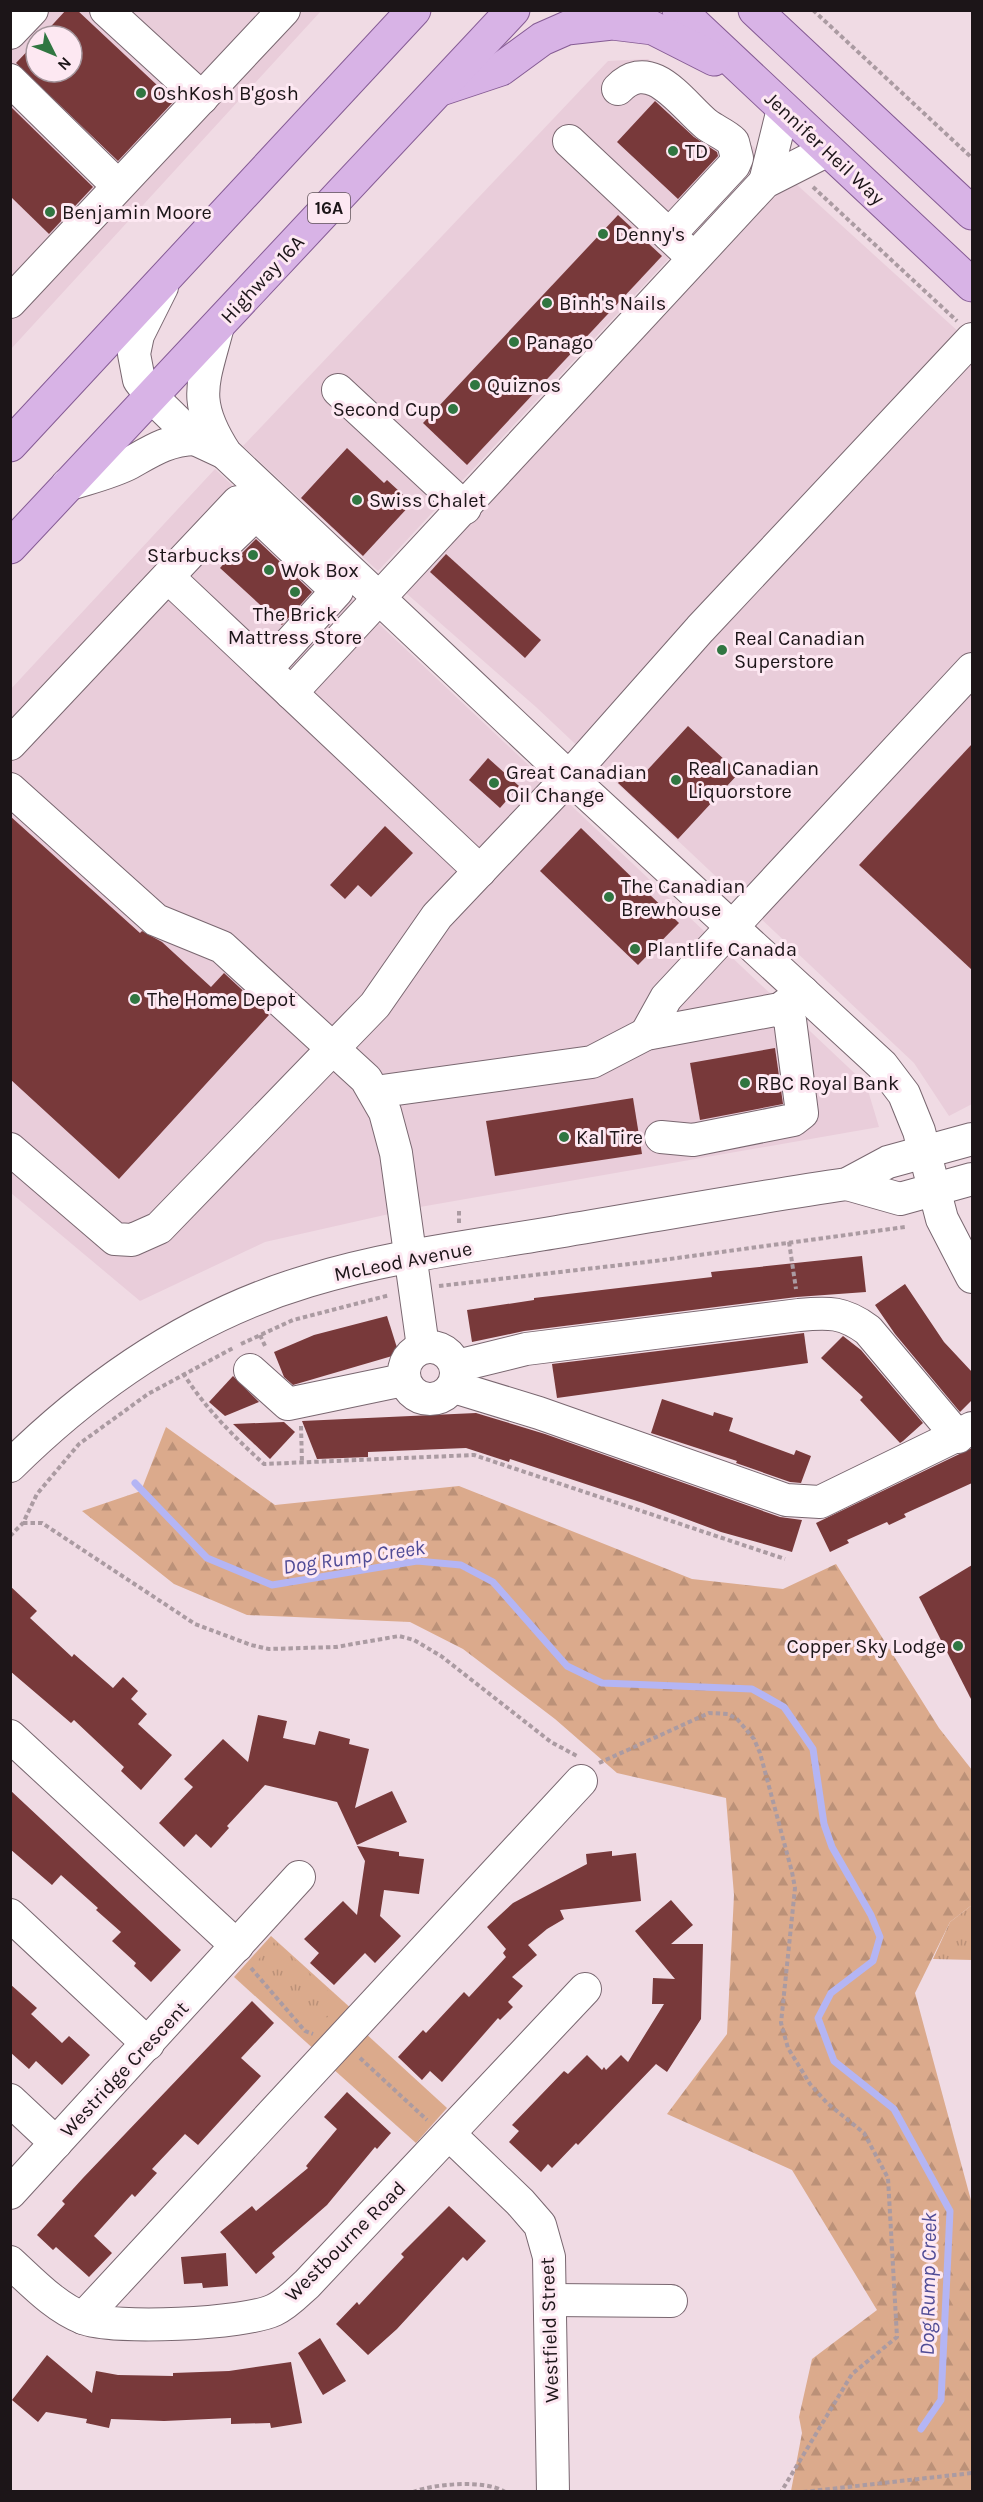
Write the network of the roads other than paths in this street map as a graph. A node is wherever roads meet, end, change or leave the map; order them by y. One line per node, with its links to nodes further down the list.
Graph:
1 (32, 10): 8 (street)
2 (106, 10): 13 (street)
3 (284, 10): 13 (street)
4 (414, 10): 22 (main road)
5 (513, 10): 11 (main road, Highway 16A / 16A)
6 (679, 10): 9 (main road, Jennifer Heil Way)
7 (765, 17): 19 (main road)
8 (10, 33)
9 (752, 79): 11 (main road); 14 (main road, Jennifer Heil Way)
10 (10, 80): 18 (street)
11 (440, 89): 25 (main road, Highway 16A / 16A)
12 (618, 89): 20 (street)
13 (202, 99): 18 (street)
14 (783, 109): 16 (main road, Jennifer Heil Way); 17 (street)
15 (569, 141): 20 (street)
16 (828, 150): 17 (street); 23 (main road, Jennifer Heil Way)
17 (765, 182): 21 (street)
18 (118, 186): 24 (street)
19 (972, 213)
20 (669, 235): 21 (street)
21 (694, 258): 36 (street)
22 (167, 277): 28 (street); 29 (main road)
23 (972, 285)
24 (10, 302)
25 (218, 326): 28 (main road, Highway 16A / 16A); 33 (street)
26 (972, 339): 44 (street)
27 (338, 390): 36 (street)
28 (151, 396): 31 (street); 34 (main road, Highway 16A / 16A)
29 (42, 411): 30 (street); 32 (main road)
30 (10, 422)
31 (195, 440): 33 (street); 34 (street)
32 (10, 445)
33 (226, 454): 39 (street)
34 (67, 485): 37 (main road, Highway 16A / 16A)
35 (238, 502): 38 (street)
36 (465, 508): 39 (street)
37 (10, 547)
38 (175, 583): 40 (street); 40 (street); 43 (street)
39 (381, 599): 42 (street); 44 (street)
40 (266, 669): 42 (street)
41 (972, 669): 47 (street)
42 (291, 693): 46 (street)
43 (10, 744)
44 (569, 777): 46 (street); 47 (street)
45 (10, 789): 50 (street)
46 (480, 871): 50 (street)
47 (734, 926): 48 (street); 49 (street)
48 (791, 1001): 49 (street); 52 (street); 55 (street)
49 (646, 1034): 51 (street)
50 (335, 1048): 51 (street); 54 (street)
51 (375, 1092): 59 (street)
52 (661, 1137)
53 (972, 1139): 55 (street, McLeod Avenue)
54 (10, 1149)
55 (924, 1154): 57 (street, McLeod Avenue); 58 (street)
56 (972, 1179): 58 (street, McLeod Avenue)
57 (847, 1184): 58 (street, McLeod Avenue); 59 (street, McLeod Avenue)
58 (938, 1205): 60 (street)
59 (411, 1256): 61 (street); 66 (street, McLeod Avenue)
60 (972, 1277)
61 (423, 1347): 63 (street); 64 (street)
62 (250, 1370): 64 (street)
63 (455, 1377): 64 (street); 65 (street); 65 (street)
64 (403, 1380)
65 (965, 1432)
66 (10, 1466)
67 (10, 1736): 71 (street)
68 (581, 1781): 81 (street)
69 (299, 1877): 71 (street, Westridge Crescent)
70 (10, 1915): 73 (street)
71 (237, 1946): 73 (street, Westridge Crescent)
72 (585, 1989): 75 (street, Westbourne Road)
73 (148, 2044): 76 (street, Westridge Crescent)
74 (10, 2100): 76 (street)
75 (449, 2134): 79 (street, Westfield Street); 81 (street, Westbourne Road)
76 (56, 2143): 77 (street, Westridge Crescent)
77 (10, 2193)
78 (10, 2262): 81 (street, Westbourne Road)
79 (551, 2300): 80 (street); 82 (street, Westfield Street)
80 (671, 2301)
81 (83, 2318)
82 (553, 2492)

